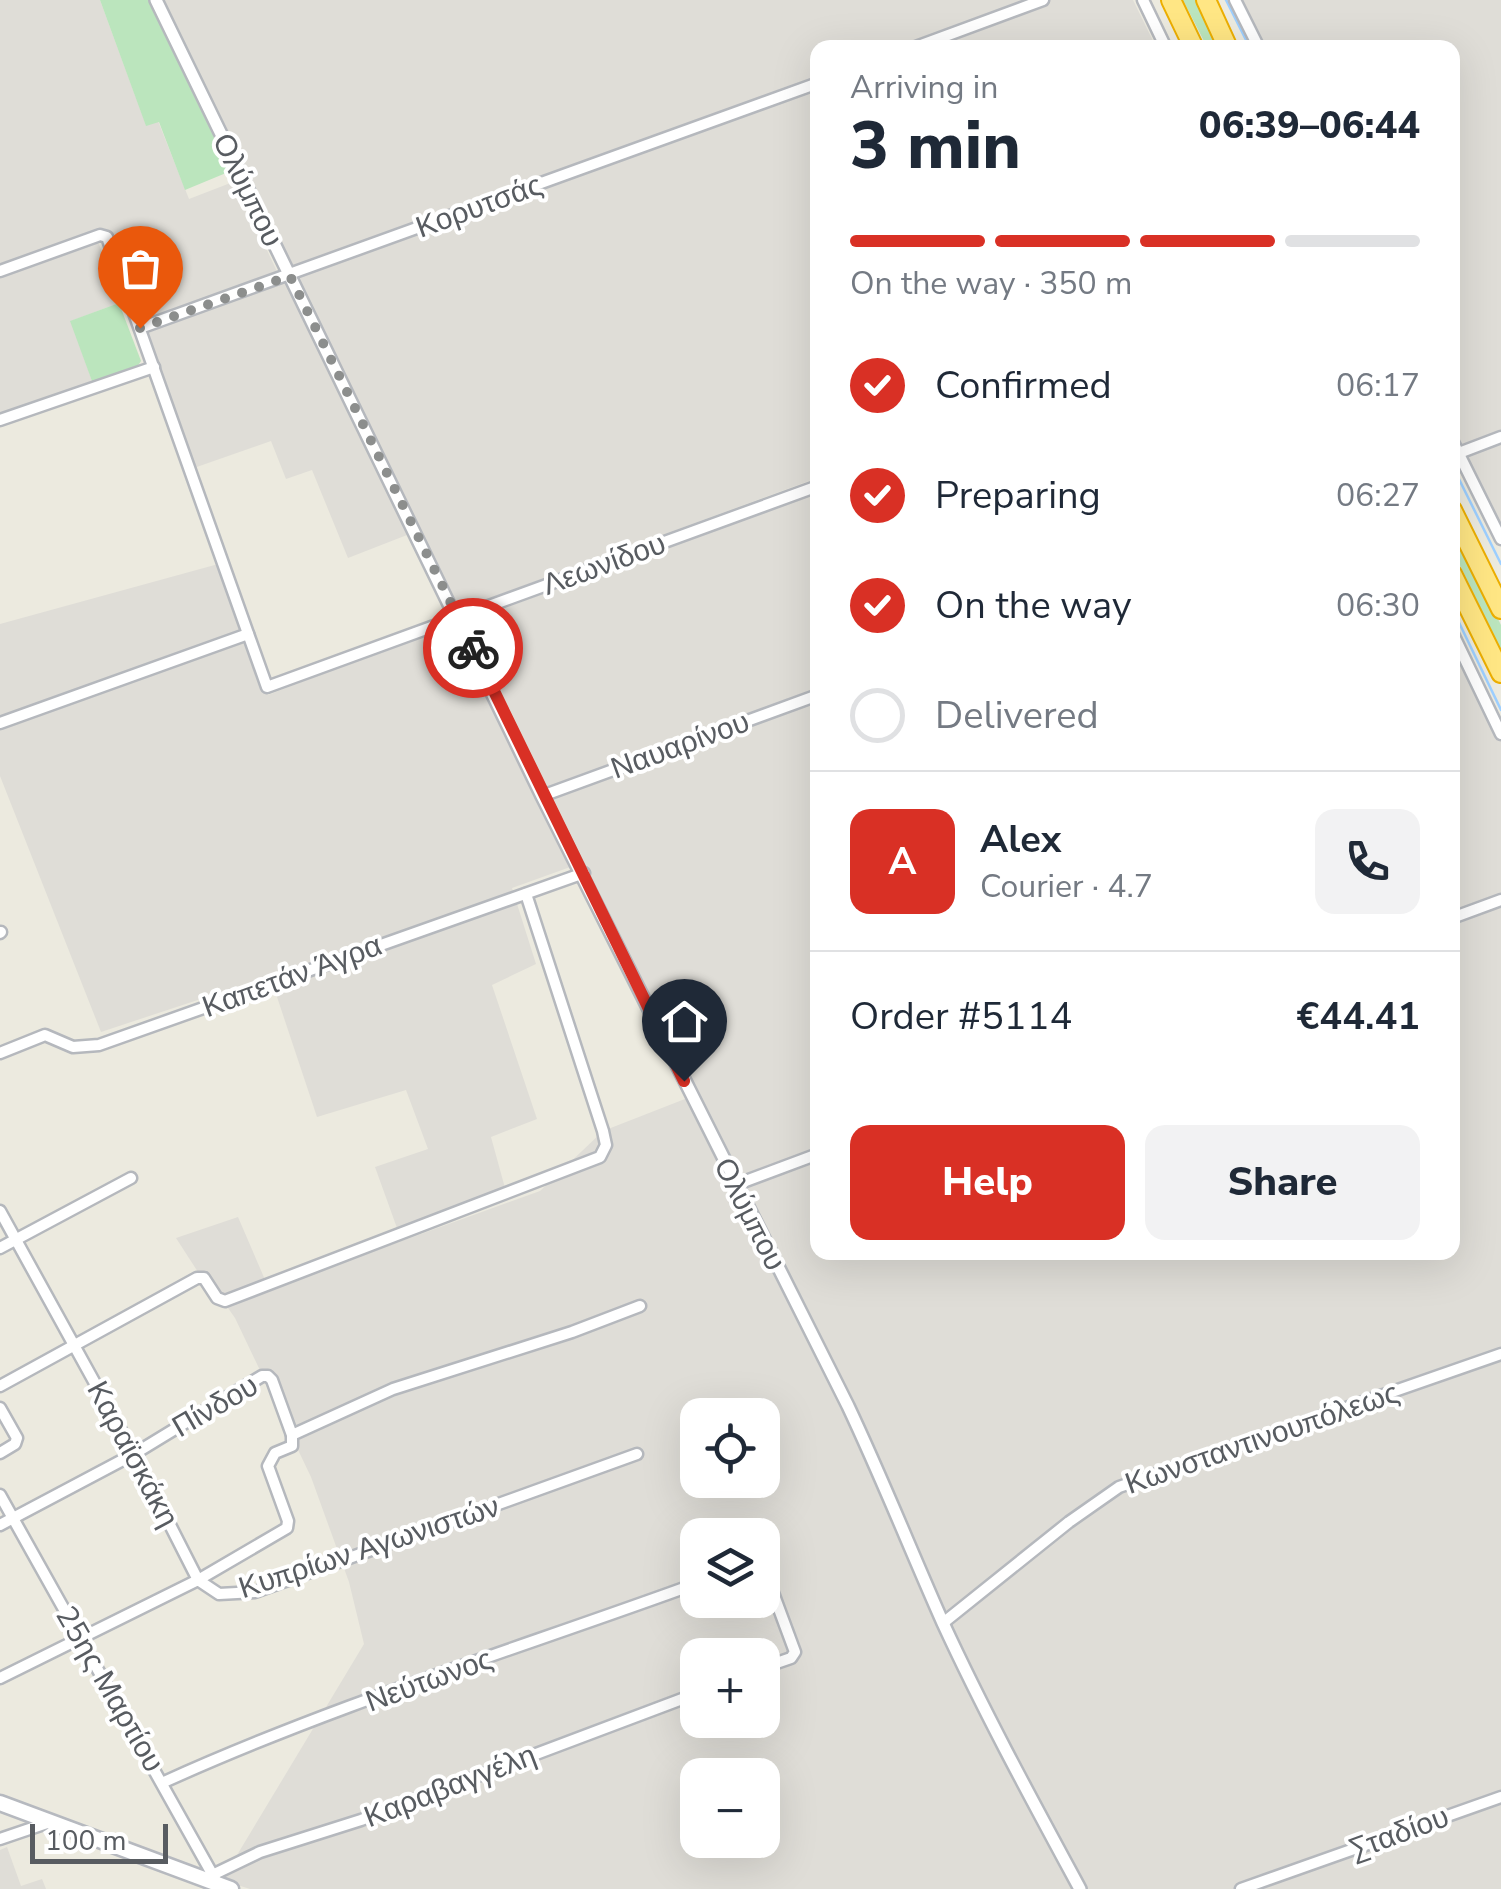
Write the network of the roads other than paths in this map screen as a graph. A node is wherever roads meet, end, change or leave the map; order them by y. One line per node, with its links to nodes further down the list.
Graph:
1 (156, 0): 14 (street, Ολύμπου)
2 (1043, 0): 7 (street)
3 (1143, 0): 8 (street)
4 (1171, 0): 9 (highway)
5 (1206, 0): 10 (highway)
6 (1235, 0): 11 (street)
7 (936, 40)
8 (1162, 40)
9 (1190, 40)
10 (1224, 40)
11 (1254, 40)
12 (810, 86): 14 (street, Κορυτσάς)
13 (0, 271): 15 (street)
14 (290, 276): 15 (street, Κορυτσάς); 26 (street, Ολύμπου)
15 (140, 328): 16 (street)
16 (154, 367): 17 (street); 27 (street)
17 (0, 420)
18 (1501, 437): 19 (street)
19 (1460, 453)
20 (1460, 455): 23 (street)
21 (810, 489): 26 (street, Λεωνίδου)
22 (1460, 526): 25 (highway)
23 (1501, 539)
24 (1460, 590): 29 (highway)
25 (1501, 609)
26 (459, 618): 27 (street, Λεωνίδου); 33 (street, Ολύμπου)
27 (248, 634): 31 (street)
28 (1460, 649): 32 (street)
29 (1501, 673)
30 (810, 698): 33 (street, Ναυαρίνου)
31 (0, 723)
32 (1501, 734)
33 (542, 796): 34 (street, Ολύμπου)
34 (584, 873): 35 (street, Καπετάν Άγρα); 41 (street, Ολύμπου)
35 (526, 894): 38 (street, Καπετάν Άγρα); 46 (street)
36 (1501, 900): 37 (street)
37 (1460, 915)
38 (0, 1053)
39 (810, 1157): 41 (street)
40 (131, 1178): 43 (street)
41 (735, 1184): 60 (street, Ολύμπου)
42 (0, 1211): 43 (street, Καραϊσκάκη)
43 (16, 1240): 44 (street); 46 (street, Καραϊσκάκη)
44 (0, 1248)
45 (640, 1306): 50 (street)
46 (74, 1343): 48 (street); 52 (street, Καραϊσκάκη)
47 (1501, 1354): 60 (street, Κωνσταντινουπόλεως)
48 (0, 1386)
49 (0, 1408): 51 (street)
50 (292, 1436): 52 (street, Πίνδου); 57 (street)
51 (0, 1453)
52 (134, 1454): 55 (street, Πίνδου); 57 (street, Καραϊσκάκη)
53 (637, 1454): 57 (street, Κυπρίων Αγωνιστών)
54 (0, 1495): 55 (street, 25ης Μαρτίου)
55 (12, 1518): 56 (street, Πίνδου); 61 (street, 25ης Μαρτίου)
56 (0, 1525)
57 (198, 1580): 61 (street, Κυπρίων Αγωνιστών)
58 (680, 1589): 65 (street, Νεύτωνος)
59 (780, 1610): 62 (street)
60 (943, 1622): 71 (street, Ολύμπου)
61 (82, 1637): 63 (street, Κυπρίων Αγωνιστών); 65 (street, 25ης Μαρτίου)
62 (780, 1661)
63 (0, 1678)
64 (680, 1700): 70 (street, Καραβαγγέλη)
65 (164, 1782): 70 (street, 25ης Μαρτίου)
66 (1501, 1797): 72 (street, Σταδίου)
67 (2, 1801): 68 (main road)
68 (50, 1822): 69 (street); 70 (main road)
69 (0, 1839)
70 (216, 1882)
71 (1080, 1889)
72 (1241, 1889)

